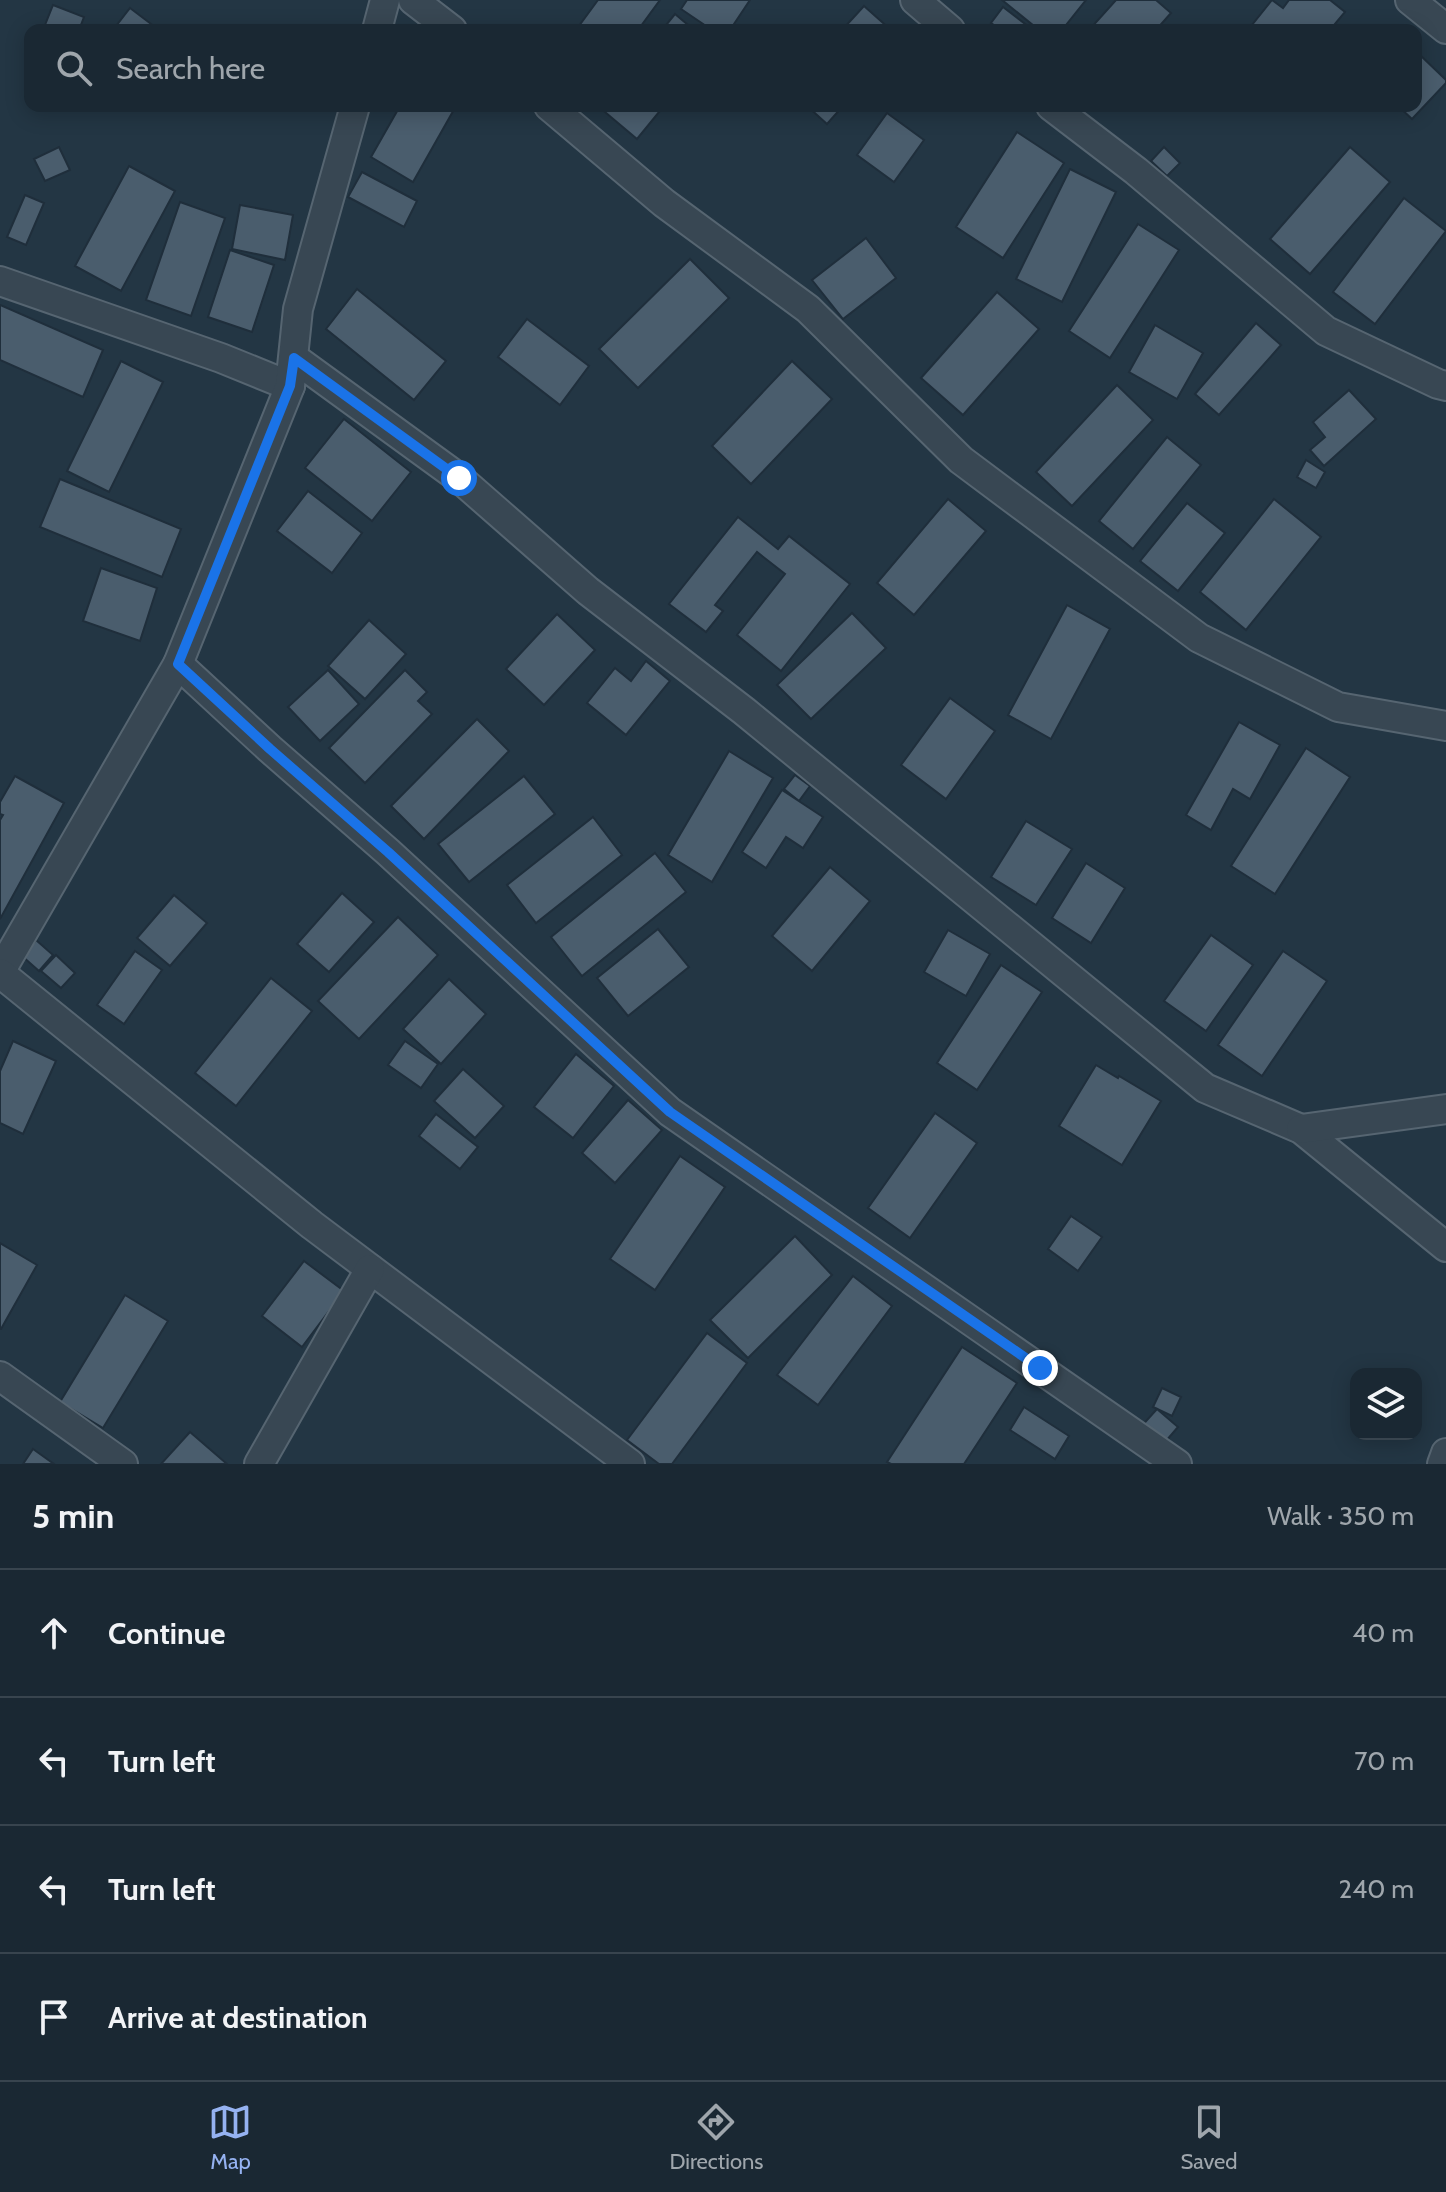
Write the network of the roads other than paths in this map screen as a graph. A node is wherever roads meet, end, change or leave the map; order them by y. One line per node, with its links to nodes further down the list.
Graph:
1 (385, 0): 5 (street)
2 (413, 0): 6 (street)
3 (915, 0): 7 (street)
4 (1410, 0): 8 (street)
5 (379, 24)
6 (444, 24)
7 (943, 24)
8 (1446, 29)
9 (353, 112): 13 (street)
10 (556, 112): 16 (street)
11 (1059, 112): 14 (street)
12 (0, 281): 13 (street)
13 (292, 372): 15 (street); 19 (street)
14 (1446, 386)
15 (178, 664): 17 (street); 27 (street)
16 (1446, 726)
17 (0, 973): 21 (street)
18 (1446, 1109): 19 (street)
19 (1301, 1129): 20 (street)
20 (1446, 1247)
21 (370, 1269): 25 (street); 26 (street)
22 (0, 1376): 24 (street)
23 (1446, 1453): 28 (street)
24 (123, 1464)
25 (259, 1464)
26 (630, 1464)
27 (1177, 1464)
28 (1442, 1464)

